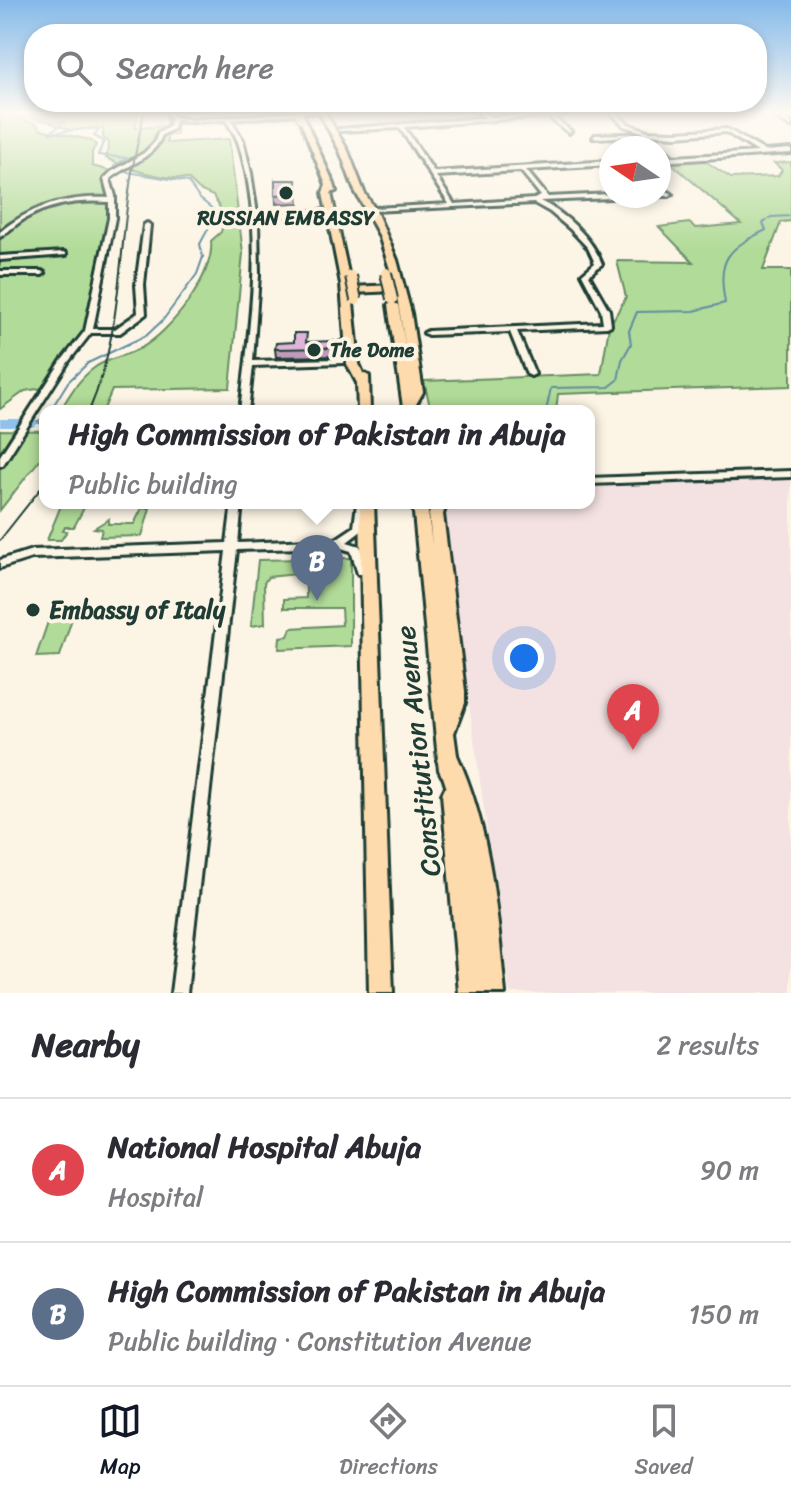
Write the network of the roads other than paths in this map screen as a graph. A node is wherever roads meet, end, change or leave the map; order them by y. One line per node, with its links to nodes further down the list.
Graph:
1 (138, 158): 14 (street)
2 (244, 158): 19 (street)
3 (319, 158): 11 (main road)
4 (347, 158): 12 (main road)
5 (423, 158): 10 (street)
6 (682, 158): 7 (street)
7 (672, 159)
8 (599, 164): 9 (street)
9 (522, 169): 10 (street); 15 (street)
10 (434, 174): 16 (street)
11 (330, 184): 18 (main road); 27 (main road)
12 (358, 189): 17 (main road); 36 (main road, bridge)
13 (599, 197): 15 (street)
14 (112, 200): 21 (street); 29 (street)
15 (540, 200): 16 (street); 28 (street)
16 (453, 206): 17 (street)
17 (374, 210): 26 (main road)
18 (330, 212): 19 (street); 27 (main road)
19 (254, 216): 32 (street)
20 (147, 225): 29 (street)
21 (0, 235)
22 (64, 254): 23 (street)
23 (0, 258)
24 (0, 273): 25 (street)
25 (42, 273)
26 (398, 285): 27 (main road); 37 (main road)
27 (350, 287): 35 (main road)
28 (513, 330): 30 (street); 33 (street)
29 (89, 331): 38 (street)
30 (428, 333)
31 (341, 344): 32 (street)
32 (249, 364): 34 (street)
33 (531, 374)
34 (245, 405)
35 (364, 405)
36 (409, 405)
37 (412, 405)
38 (0, 463)
39 (791, 474): 40 (street)
40 (595, 481)
41 (236, 509): 47 (street)
42 (364, 509): 46 (street)
43 (365, 509): 49 (main road, Constitution Avenue)
44 (421, 509): 50 (main road, Constitution Avenue)
45 (438, 509): 50 (main road)
46 (338, 543): 47 (street); 49 (street)
47 (233, 546): 48 (street); 52 (street)
48 (0, 564)
49 (370, 610): 53 (main road, Constitution Avenue)
50 (445, 733): 51 (main road, Constitution Avenue)
51 (448, 760): 54 (main road, Constitution Avenue); 55 (highway)
52 (179, 993)
53 (381, 993)
54 (471, 993)
55 (492, 993)

